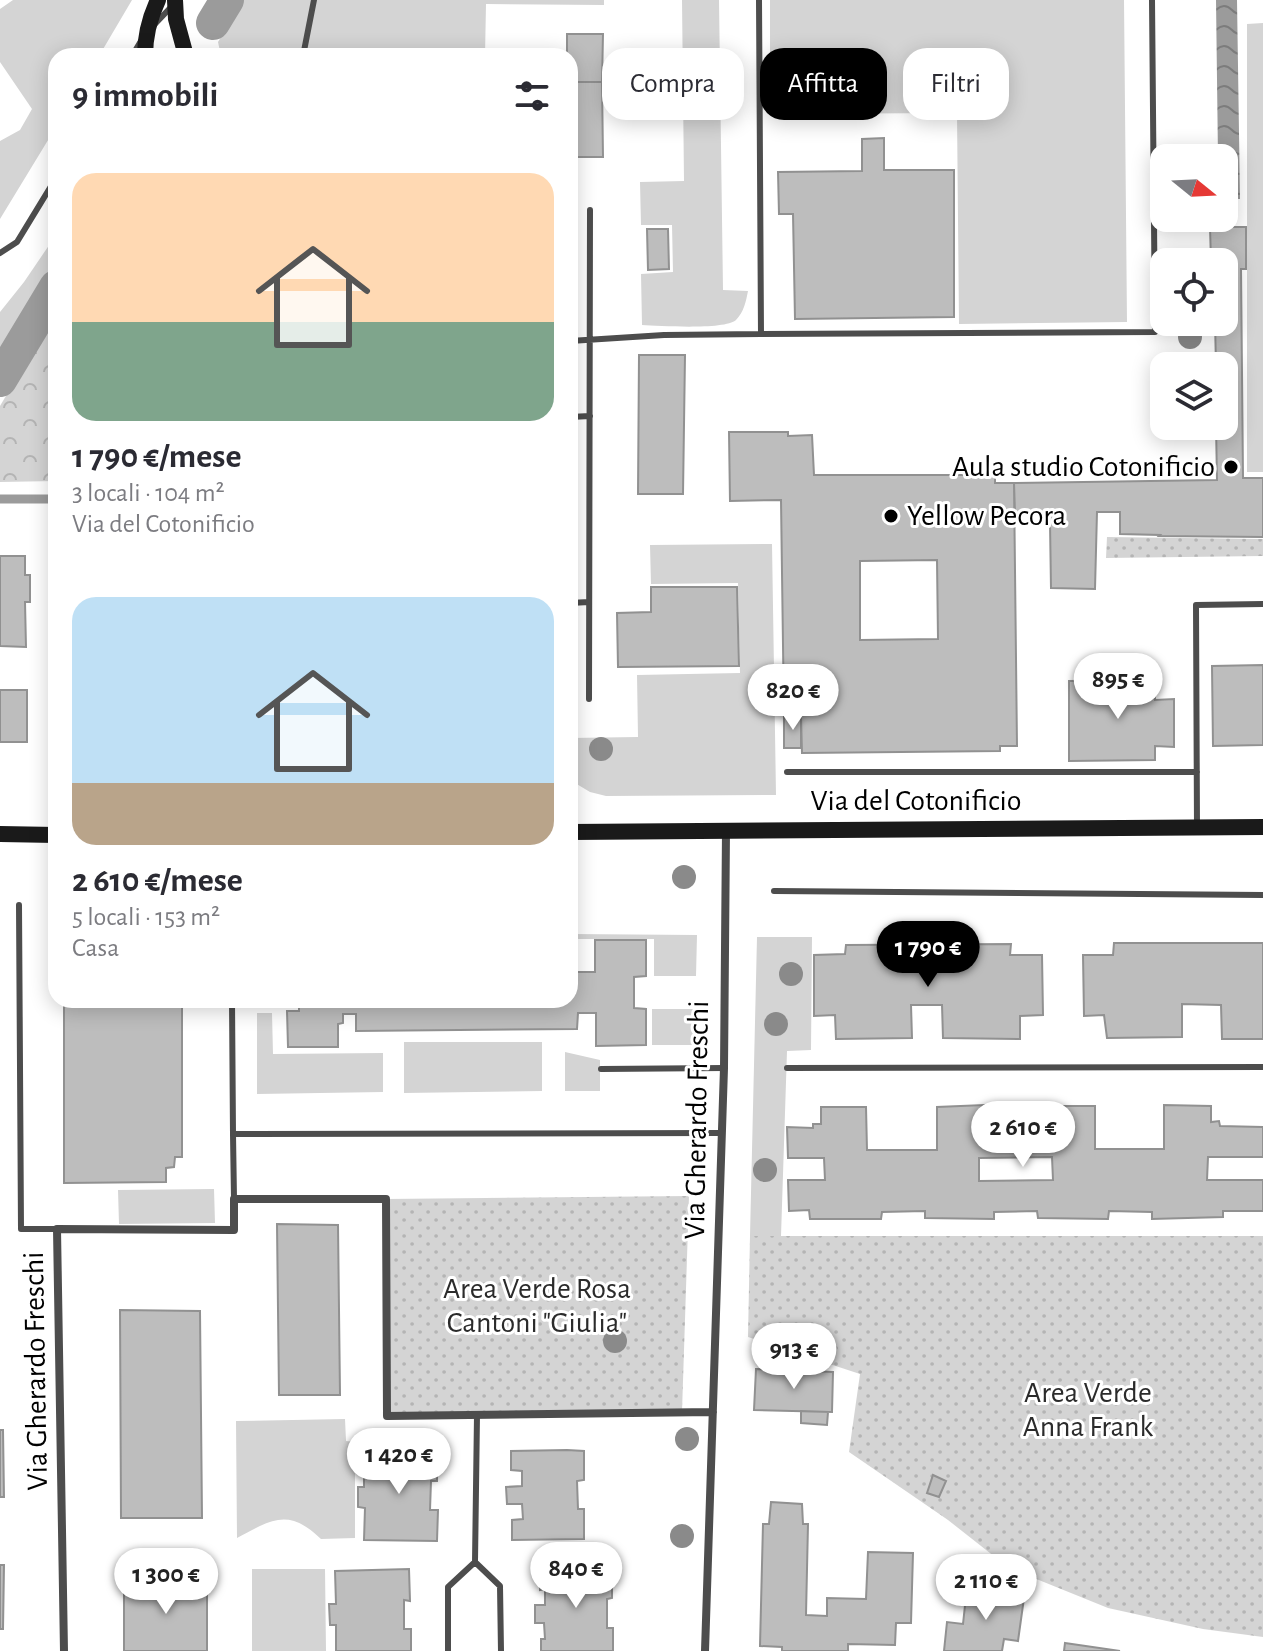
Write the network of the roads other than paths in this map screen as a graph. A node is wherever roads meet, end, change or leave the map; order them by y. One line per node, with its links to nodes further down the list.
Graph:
1 (314, 0): 9 (lane)
2 (759, 0): 13 (lane)
3 (1152, 0): 13 (lane)
4 (170, 1): 5 (main road); 8 (main road)
5 (145, 35): 6 (lane); 7 (main road)
6 (137, 48)
7 (145, 48)
8 (183, 48)
9 (305, 48)
10 (48, 191): 12 (lane)
11 (590, 210): 14 (lane)
12 (0, 253)
13 (761, 334): 14 (lane)
14 (590, 339): 15 (lane); 16 (lane)
15 (578, 340)
16 (590, 416): 17 (lane); 18 (lane)
17 (578, 417)
18 (589, 602): 19 (lane); 21 (lane)
19 (578, 603)
20 (1263, 604): 23 (lane)
21 (589, 699)
22 (787, 772): 23 (lane)
23 (1197, 772): 24 (lane)
24 (1197, 827): 25 (main road, Via del Cotonificio); 26 (main road, Via del Cotonificio)
25 (1263, 827)
26 (726, 830): 27 (main road, Via del Cotonificio); 35 (street, Via Gherardo Freschi)
27 (578, 832)
28 (0, 834): 29 (main road)
29 (48, 835)
30 (774, 891): 31 (lane)
31 (1263, 895)
32 (19, 905): 41 (lane)
33 (232, 1008): 39 (lane)
34 (1263, 1067): 36 (lane)
35 (724, 1068): 37 (lane); 38 (street, Via Gherardo Freschi)
36 (787, 1068)
37 (601, 1069)
38 (722, 1133): 39 (lane); 42 (street, Via Gherardo Freschi)
39 (233, 1134): 40 (lane)
40 (234, 1199): 41 (street, Via Gherardo Freschi); 43 (street)
41 (57, 1229): 45 (street, Via Gherardo Freschi)
42 (713, 1412): 43 (street); 48 (street, Via Gherardo Freschi)
43 (477, 1415): 44 (lane)
44 (475, 1562): 46 (lane); 47 (lane)
45 (64, 1651)
46 (448, 1651)
47 (501, 1651)
48 (705, 1651)

